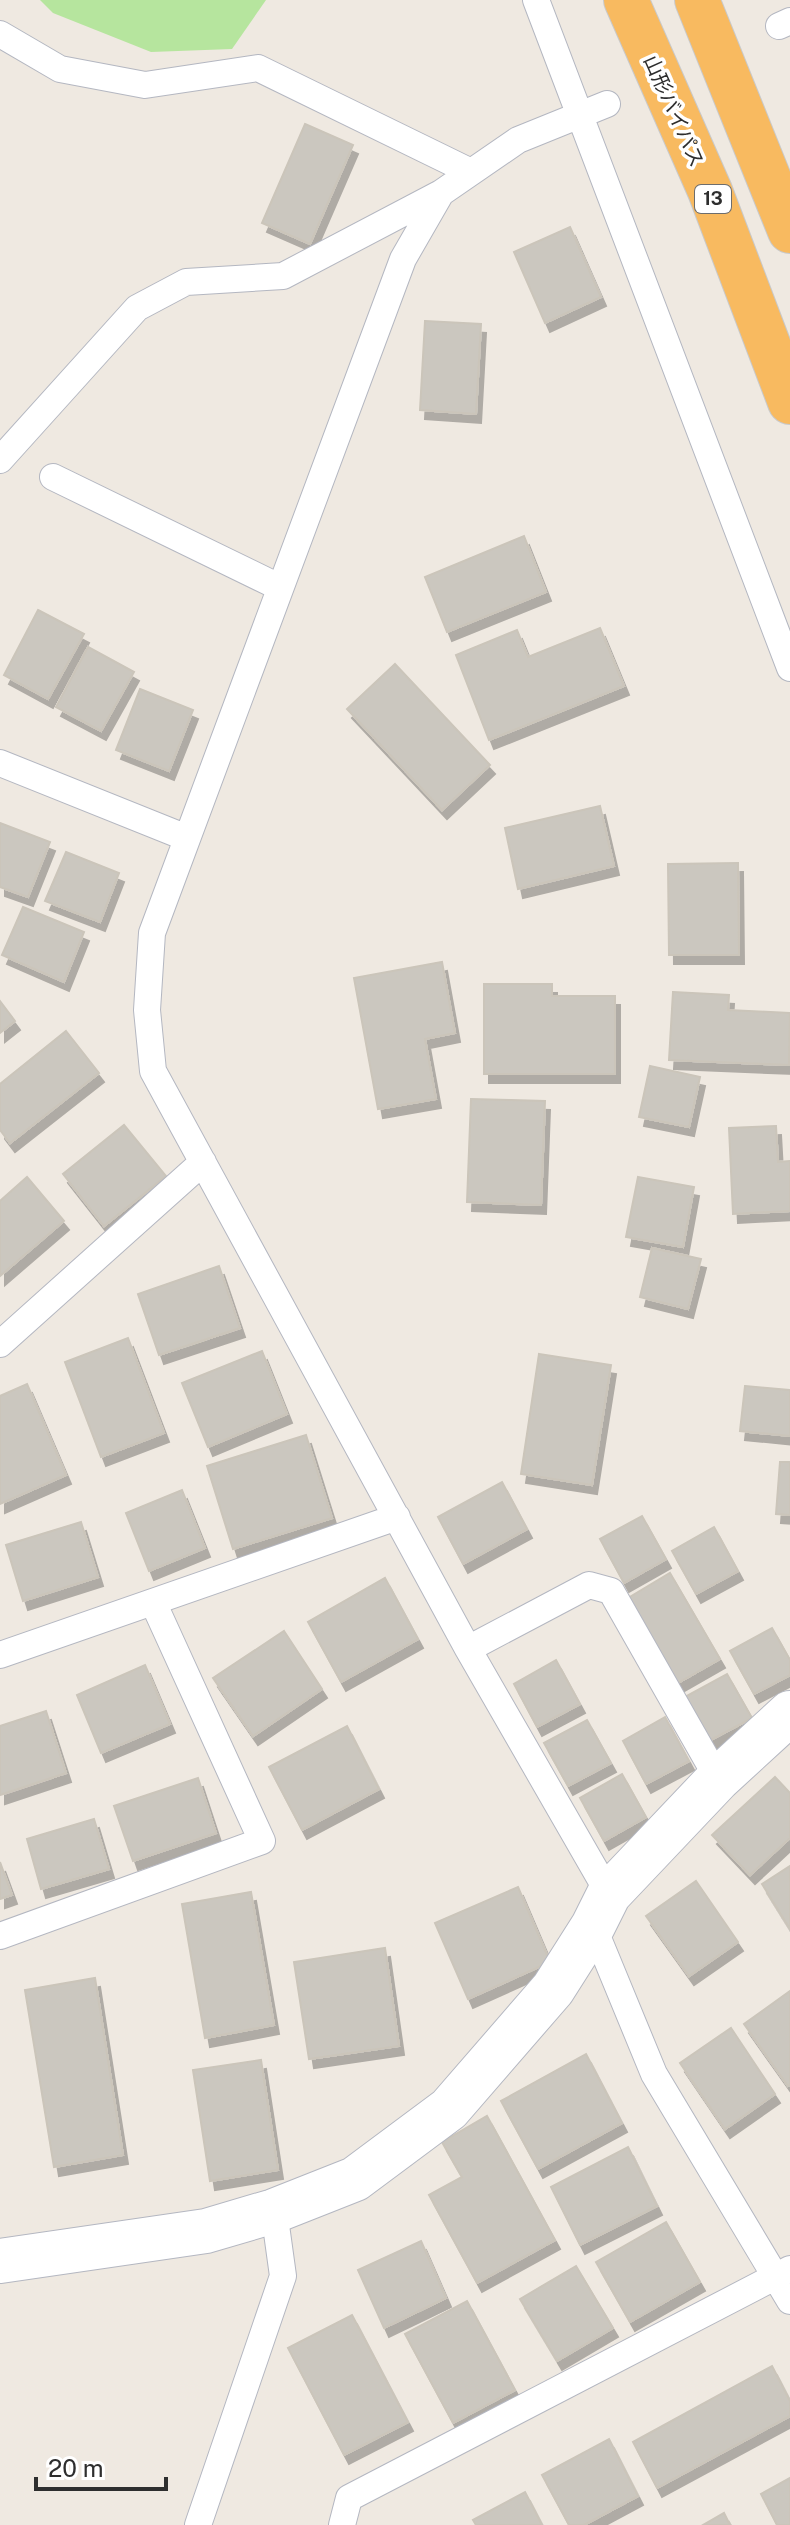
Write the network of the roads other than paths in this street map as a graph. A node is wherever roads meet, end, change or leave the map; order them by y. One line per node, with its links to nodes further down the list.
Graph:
1 (536, 0): 6 (lane)
2 (626, 0): 10 (highway, 山形バイパス / 13)
3 (697, 0): 9 (highway)
4 (0, 34): 7 (lane)
5 (607, 104): 6 (lane)
6 (580, 116): 7 (lane); 14 (lane)
7 (471, 172): 8 (lane)
8 (441, 193): 11 (lane); 13 (lane)
9 (790, 231)
10 (790, 402)
11 (0, 460)
12 (53, 477): 13 (lane)
13 (279, 587): 16 (lane)
14 (790, 668)
15 (0, 763): 16 (lane)
16 (187, 838): 17 (lane)
17 (203, 1162): 18 (lane); 19 (lane)
18 (0, 1344)
19 (397, 1517): 20 (lane); 21 (lane)
20 (153, 1602): 22 (lane); 26 (lane)
21 (468, 1649): 24 (lane); 25 (lane)
22 (0, 1655)
23 (788, 1719): 24 (street)
24 (718, 1779): 25 (street)
25 (601, 1910): 27 (street); 29 (lane)
26 (0, 1936)
27 (274, 2211): 28 (street); 31 (lane)
28 (0, 2261)
29 (783, 2272): 30 (lane); 32 (lane)
30 (790, 2301)
31 (198, 2525)
32 (342, 2525)

